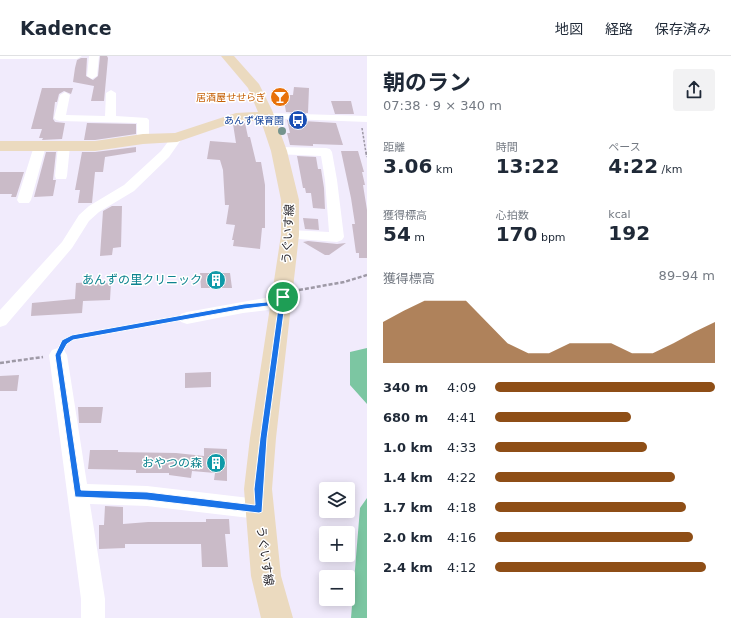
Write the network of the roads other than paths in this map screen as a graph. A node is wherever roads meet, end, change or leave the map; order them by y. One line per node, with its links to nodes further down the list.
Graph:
1 (0, 56): 2 (street)
2 (77, 56)
3 (94, 56): 5 (street)
4 (226, 56): 8 (street, うぐいす線)
5 (92, 76)
6 (111, 93): 10 (street)
7 (65, 95): 10 (street)
8 (267, 116): 9 (street); 11 (street); 16 (street, うぐいす線)
9 (364, 119)
10 (110, 120): 12 (street)
11 (177, 137): 12 (street); 22 (street)
12 (143, 139): 15 (street)
13 (0, 146): 14 (street)
14 (40, 146): 15 (street); 18 (street)
15 (64, 146): 17 (street)
16 (279, 150): 19 (street, うぐいす線); 19 (street)
17 (61, 176)
18 (24, 200)
19 (290, 235): 20 (street, うぐいす線)
20 (283, 297): 21 (street); 25 (street, うぐいす線)
21 (187, 318)
22 (0, 321)
23 (58, 355): 24 (street)
24 (78, 494): 25 (street); 26 (street)
25 (259, 509): 27 (street, うぐいす線)
26 (93, 618)
27 (277, 618)

